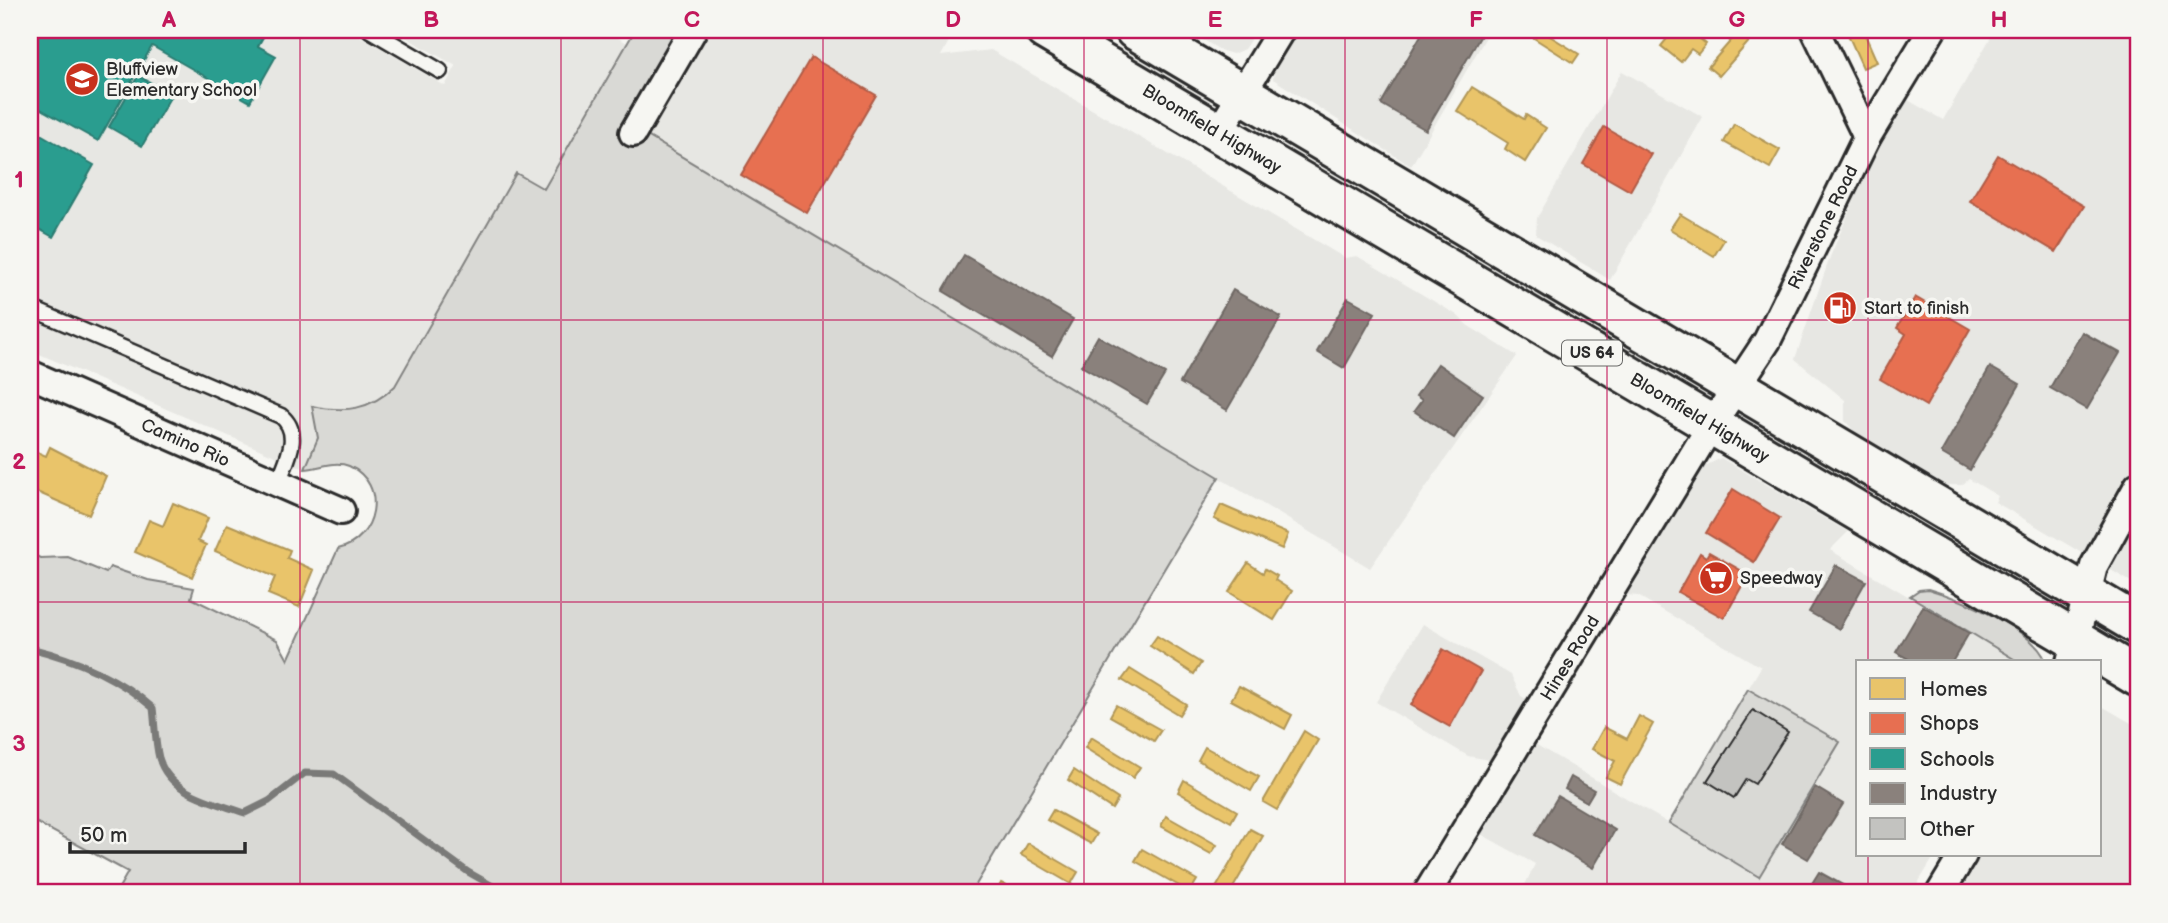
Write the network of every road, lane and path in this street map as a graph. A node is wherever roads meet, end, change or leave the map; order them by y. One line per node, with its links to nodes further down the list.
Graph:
1 (370, 30): 8 (lane)
2 (693, 30): 10 (street)
3 (1045, 30): 11 (highway, Bloomfield Highway / US 64)
4 (1135, 30): 9 (highway, US 64)
5 (1281, 30): 9 (street)
6 (1815, 30): 12 (street)
7 (1932, 30): 12 (street, Riverstone Road)
8 (440, 71)
9 (1243, 94): 11 (street); 15 (highway, US 64)
10 (633, 133)
11 (1218, 133): 16 (highway, Bloomfield Highway / US 64)
12 (1867, 136): 15 (street, Riverstone Road)
13 (30, 308): 17 (lane)
14 (30, 374): 17 (street, Camino Rio)
15 (1737, 388): 16 (street, Riverstone Road); 20 (highway, US 64)
16 (1712, 424): 22 (highway, Bloomfield Highway / US 64); 27 (street, Hines Road)
17 (278, 483): 19 (street, Camino Rio)
18 (2138, 486): 20 (street)
19 (341, 511)
20 (2085, 594): 21 (highway, US 64); 22 (street)
21 (2138, 625)
22 (2073, 651): 23 (highway, Bloomfield Highway / US 64)
23 (2096, 660)
24 (2102, 663): 25 (highway, Bloomfield Highway / US 64)
25 (2138, 677)
26 (1962, 856): 28 (street)
27 (1427, 893)
28 (1940, 893)

